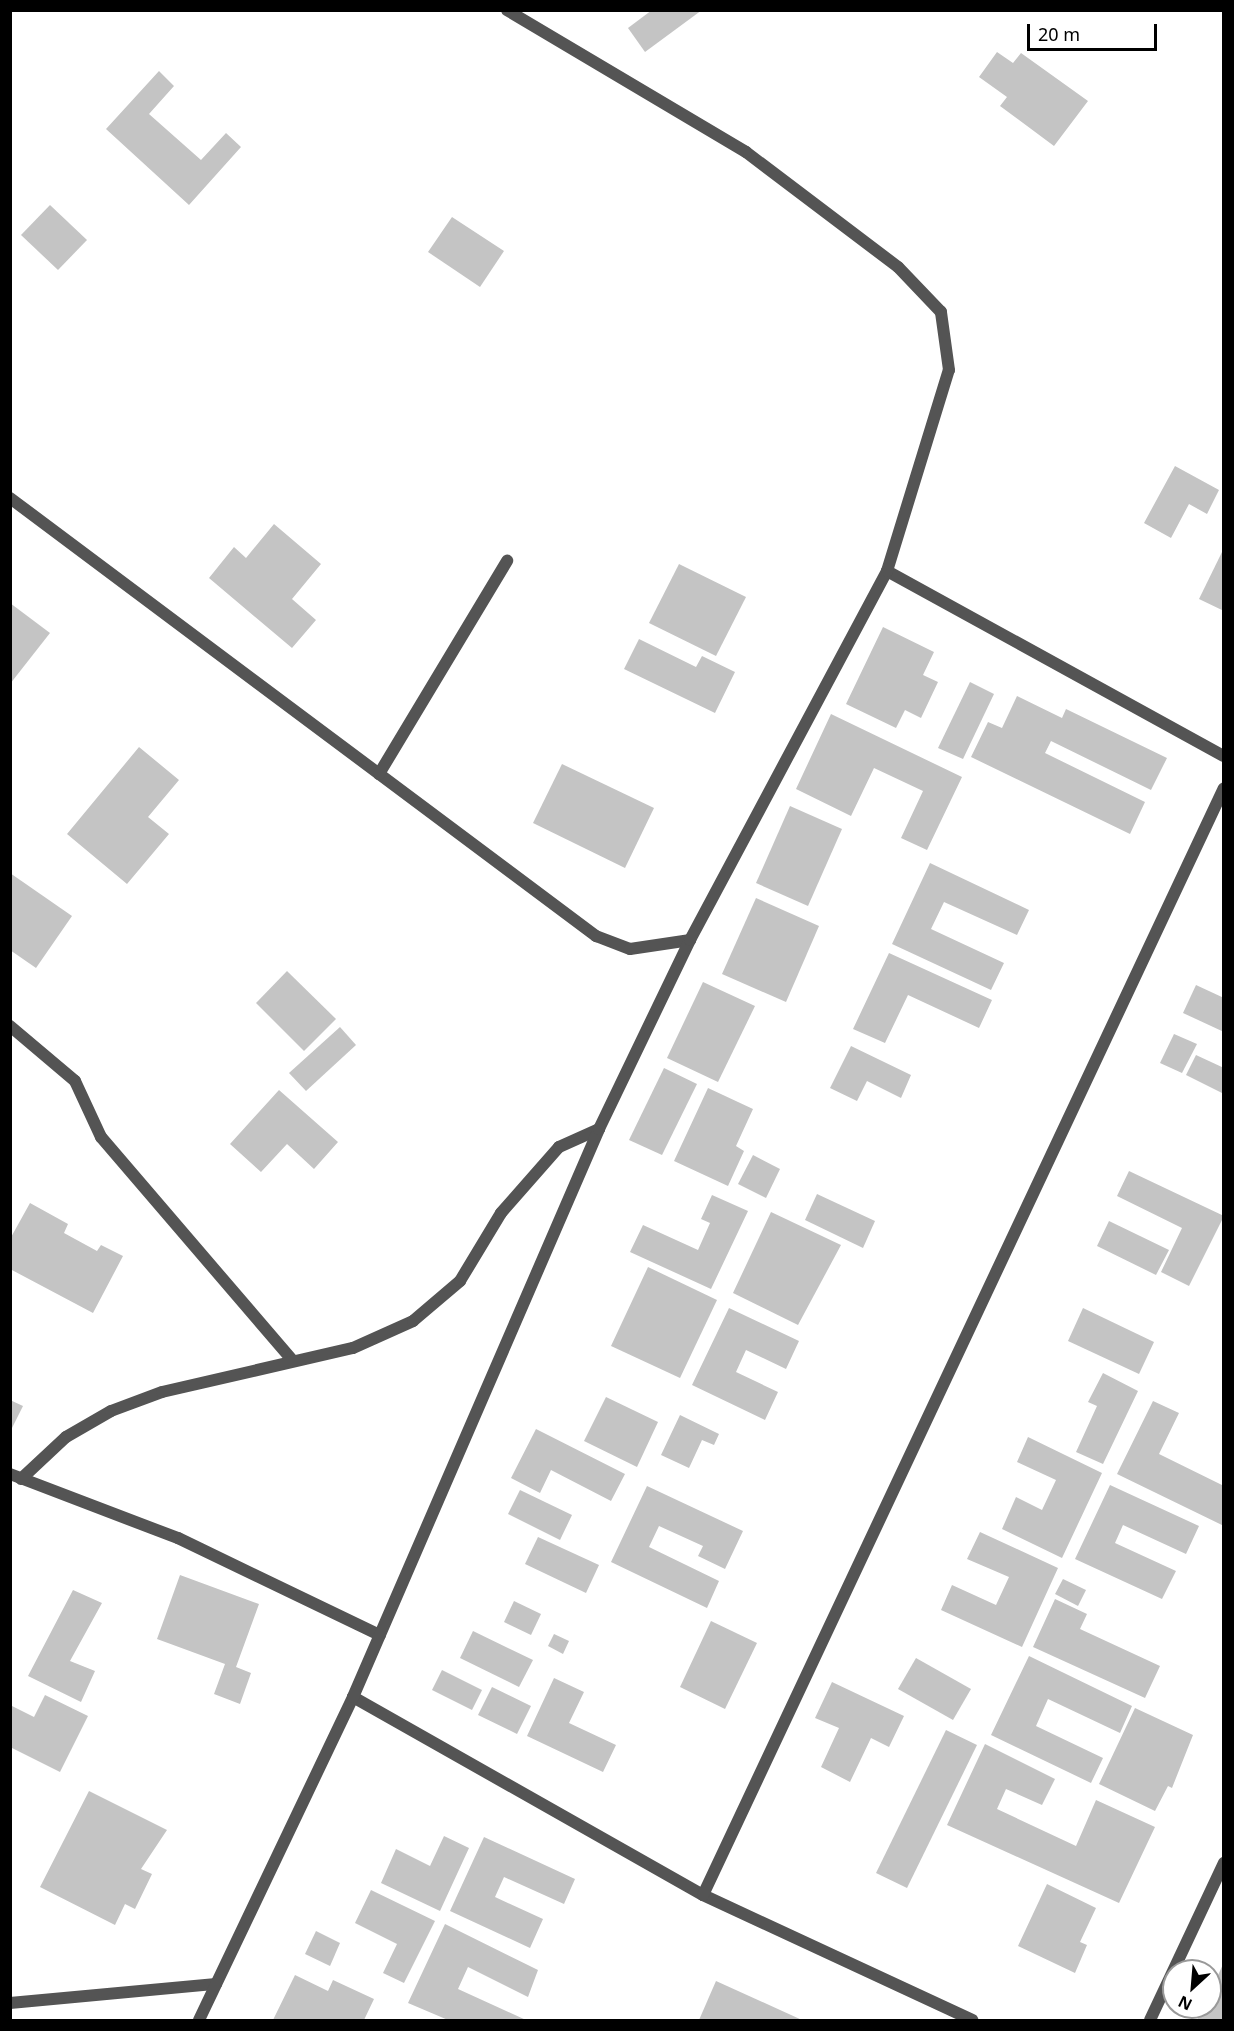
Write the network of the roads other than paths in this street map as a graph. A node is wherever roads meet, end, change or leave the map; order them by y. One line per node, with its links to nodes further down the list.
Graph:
1 (507, 10): 4 (street)
2 (10, 498): 6 (street)
3 (507, 561): 6 (street)
4 (887, 571): 5 (street); 8 (street)
5 (1224, 756)
6 (379, 774): 8 (street)
7 (1224, 788): 16 (street)
8 (690, 940): 10 (street)
9 (10, 1026): 11 (street)
10 (598, 1129): 11 (street); 13 (street)
11 (291, 1359): 12 (street)
12 (16, 1476): 13 (street)
13 (380, 1635): 14 (street)
14 (353, 1697): 16 (street); 17 (street)
15 (1224, 1863): 21 (street)
16 (703, 1894): 20 (street)
17 (216, 1984): 18 (street); 19 (street)
18 (10, 2003)
19 (199, 2020)
20 (972, 2020)
21 (1150, 2020)

